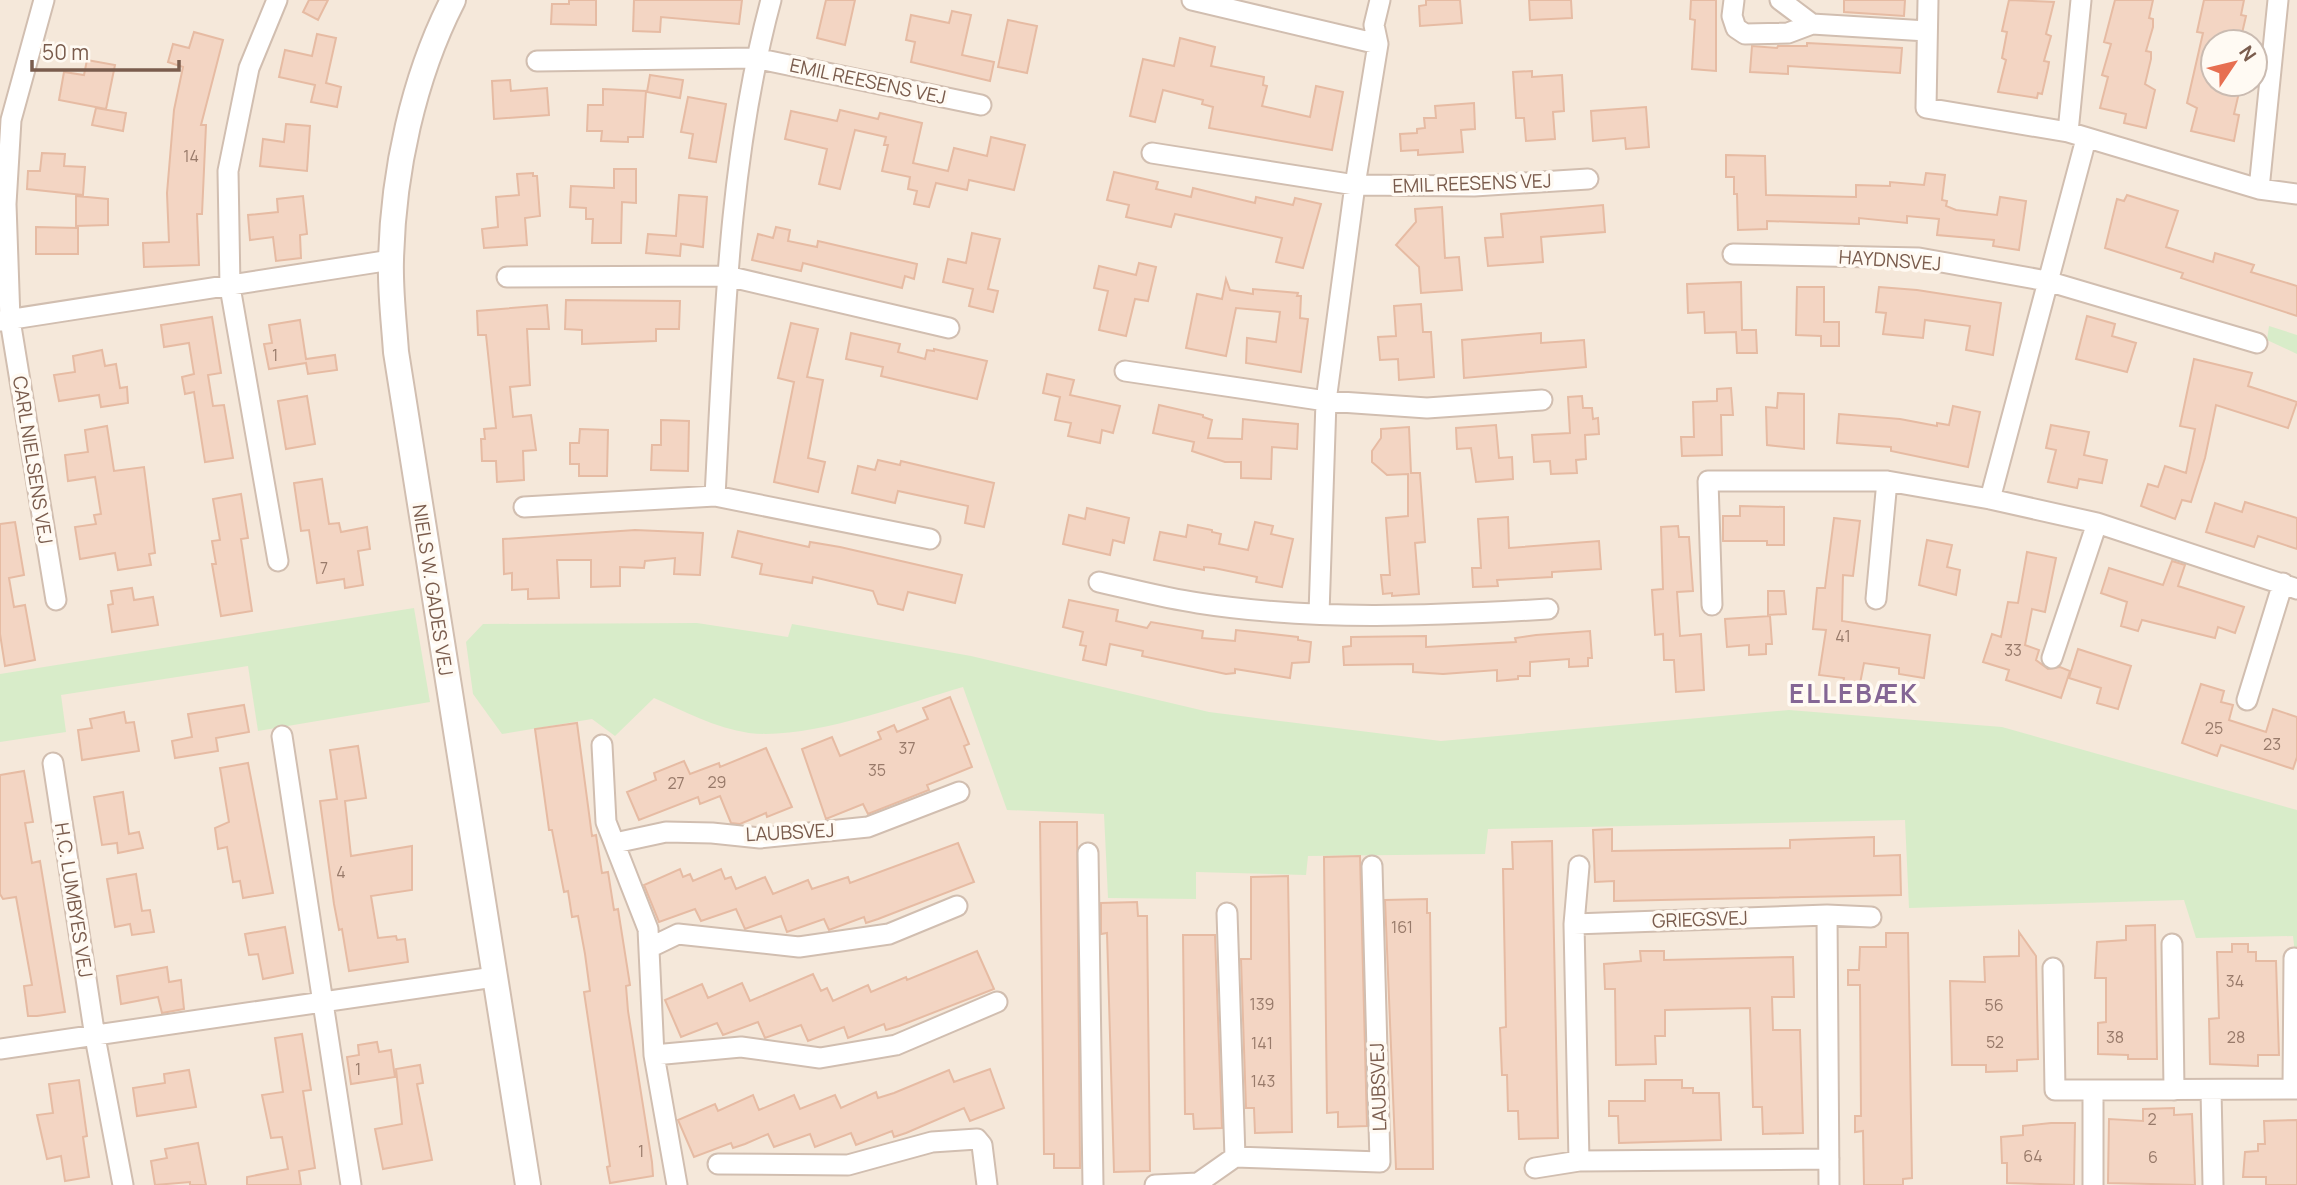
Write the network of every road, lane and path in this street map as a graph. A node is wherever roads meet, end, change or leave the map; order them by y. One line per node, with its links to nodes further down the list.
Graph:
1 (44, 0): 31 (street, CARL NIELSENS VEJ)
2 (277, 0): 30 (street)
3 (453, 0): 26 (street, NIELS W. GADES VEJ)
4 (771, 0): 16 (street)
5 (1192, 0): 12 (street)
6 (1380, 0): 15 (street)
7 (1734, 0): 13 (street)
8 (1780, 0): 13 (street)
9 (1928, 0): 14 (street)
10 (2081, 0): 19 (street)
11 (2278, 0): 23 (street)
12 (1253, 7): 15 (street)
13 (1812, 24): 14 (street)
14 (1927, 31): 19 (street)
15 (1378, 44): 22 (street)
16 (755, 58): 17 (street, EMIL REESENS VEJ); 18 (street, EMIL REESENS VEJ); 27 (street)
17 (537, 61)
18 (981, 105)
19 (2077, 135): 23 (street); 29 (street)
20 (1152, 153): 22 (street, EMIL REESENS VEJ)
21 (1588, 179): 22 (street, EMIL REESENS VEJ)
22 (1355, 185): 36 (street)
23 (2259, 189): 24 (street)
24 (2297, 194)
25 (1732, 254): 29 (street, HAYDNSVEJ)
26 (391, 260): 30 (street); 70 (street, NIELS W. GADES VEJ)
27 (727, 276): 28 (street); 32 (street); 38 (street)
28 (507, 277)
29 (2047, 281): 33 (street, HAYDNSVEJ); 39 (street)
30 (230, 287): 31 (street); 43 (street)
31 (5, 320): 47 (street, CARL NIELSENS VEJ)
32 (949, 328)
33 (2257, 343)
34 (1125, 371): 36 (street)
35 (1542, 400): 36 (street)
36 (1326, 401): 50 (street)
37 (1887, 481): 39 (street); 46 (street); 48 (street)
38 (715, 496): 40 (street); 42 (street)
39 (1990, 499): 41 (street)
40 (524, 507)
41 (2097, 523): 45 (street); 51 (street)
42 (930, 539)
43 (278, 561)
44 (1099, 582): 50 (street)
45 (2290, 586): 52 (street)
46 (1875, 599)
47 (56, 600)
48 (1712, 605)
49 (1548, 609): 50 (street)
50 (1319, 614)
51 (2052, 658)
52 (2247, 700)
53 (282, 736): 72 (street)
54 (601, 745): 57 (street)
55 (53, 763): 73 (street, H.C. LUMBYES VEJ)
56 (959, 792): 57 (street, LAUBSVEJ)
57 (615, 843): 67 (street)
58 (1087, 853): 90 (street)
59 (1371, 866): 80 (street, LAUBSVEJ)
60 (1579, 866): 65 (street)
61 (957, 906): 67 (street)
62 (1227, 913): 80 (street)
63 (1827, 915): 64 (street, GRIEGSVEJ); 65 (street, GRIEGSVEJ); 81 (street)
64 (1871, 917)
65 (1574, 924): 82 (street)
66 (2172, 944): 78 (street)
67 (649, 948): 75 (street)
68 (2294, 958): 76 (street)
69 (2053, 968): 77 (street)
70 (494, 977): 72 (street); 87 (street, NIELS W. GADES VEJ)
71 (997, 1002): 75 (street)
72 (321, 1004): 73 (street); 86 (street)
73 (95, 1037): 74 (street); 85 (street, H.C. LUMBYES VEJ)
74 (0, 1049)
75 (654, 1055): 88 (street)
76 (2295, 1089): 79 (street)
77 (2093, 1090): 78 (street); 93 (street)
78 (2174, 1090): 79 (street)
79 (2211, 1090): 94 (street)
80 (1235, 1157): 91 (street)
81 (1829, 1159): 82 (street); 92 (street)
82 (1579, 1161): 84 (street)
83 (718, 1164): 89 (street)
84 (1535, 1168)
85 (123, 1185)
86 (351, 1185)
87 (528, 1185)
88 (677, 1185)
89 (986, 1185)
90 (1093, 1185)
91 (1155, 1185)
92 (1829, 1185)
93 (2093, 1185)
94 (2213, 1185)

